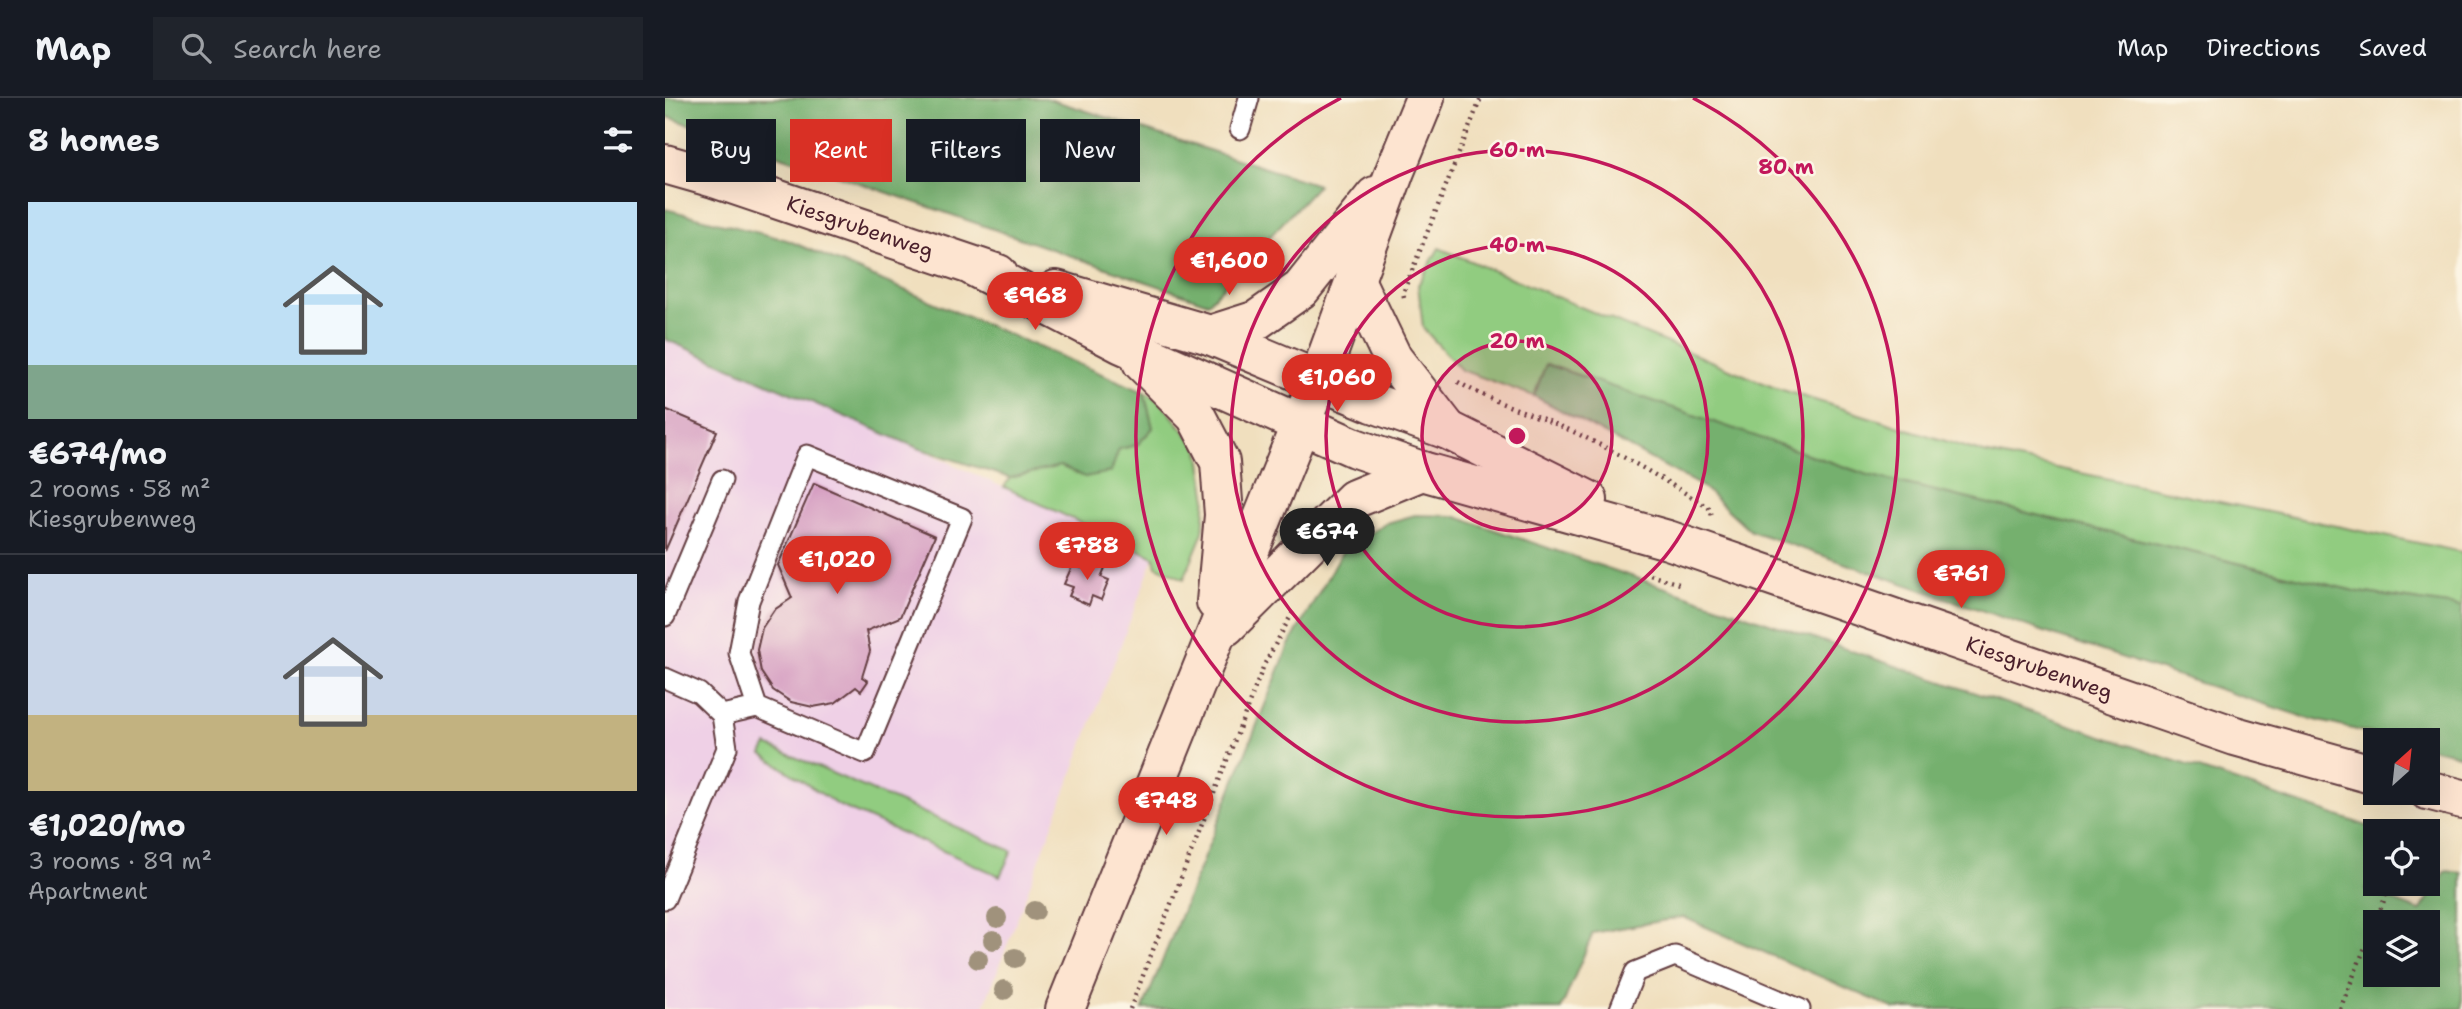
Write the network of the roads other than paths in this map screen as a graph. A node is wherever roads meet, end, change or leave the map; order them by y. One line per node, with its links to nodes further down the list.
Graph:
1 (1249, 98): 3 (lane)
2 (1425, 98): 5 (main road)
3 (1240, 129)
4 (665, 164): 6 (main road, Kiesgrubenweg)
5 (1395, 171): 7 (main road); 8 (main road)
6 (975, 267): 8 (main road, Kiesgrubenweg); 9 (main road, Kiesgrubenweg)
7 (1355, 280): 10 (main road); 12 (main road)
8 (1210, 335): 10 (main road, Kiesgrubenweg)
9 (1122, 344): 11 (main road, Kiesgrubenweg); 17 (main road)
10 (1318, 381): 11 (main road); 12 (main road, Kiesgrubenweg)
11 (1300, 424): 13 (main road, Kiesgrubenweg); 17 (main road)
12 (1448, 430): 15 (main road, Kiesgrubenweg)
13 (1422, 471): 15 (main road, Kiesgrubenweg); 17 (main road)
14 (722, 480): 16 (lane)
15 (1668, 540): 21 (main road, Kiesgrubenweg)
16 (665, 614)
17 (1214, 640): 25 (main road)
18 (665, 678): 20 (lane)
19 (757, 707): 19 (lane); 20 (lane)
20 (722, 715): 24 (lane)
21 (2363, 772)
22 (2440, 793): 23 (main road)
23 (2462, 799)
24 (665, 899)
25 (1065, 1009)
26 (1619, 1009): 27 (lane)
27 (1800, 1009)

